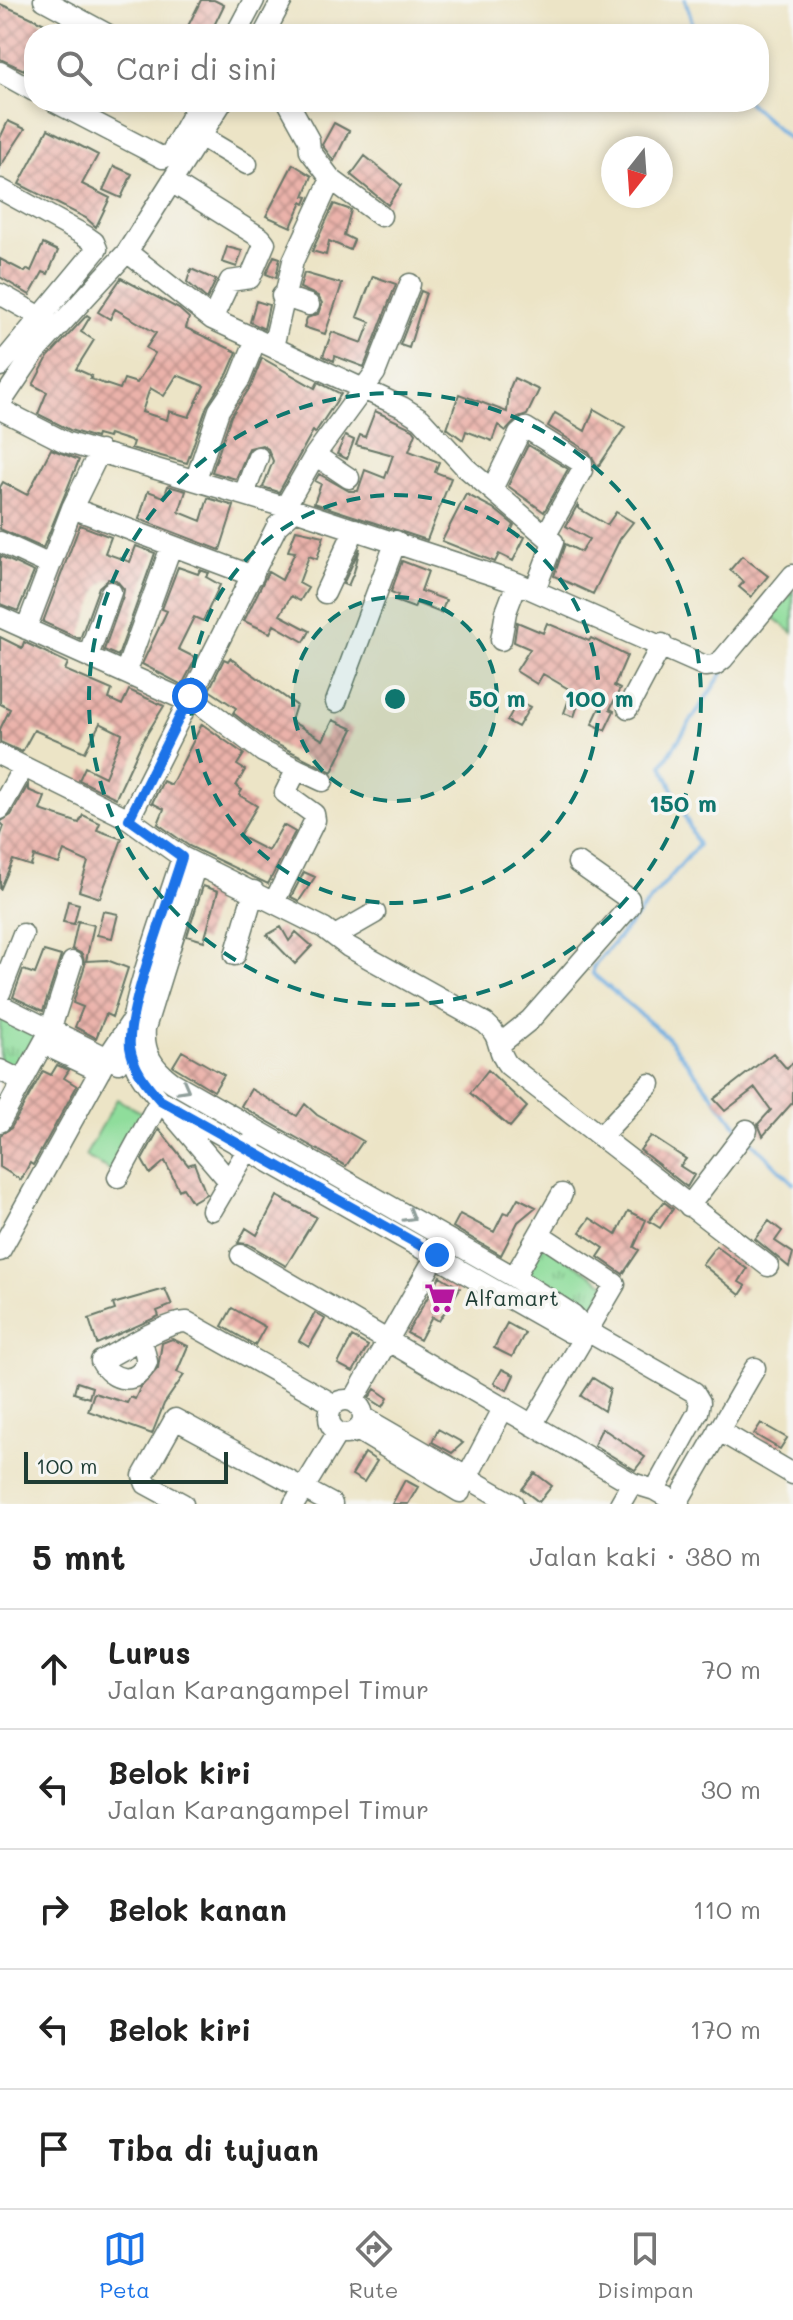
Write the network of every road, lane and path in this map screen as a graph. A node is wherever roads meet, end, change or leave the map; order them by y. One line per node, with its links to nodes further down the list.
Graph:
1 (44, 0): 4 (street)
2 (254, 0): 5 (street)
3 (282, 0): 6 (street)
4 (88, 24)
5 (241, 24)
6 (269, 24)
7 (0, 72): 8 (street)
8 (24, 85)
9 (74, 112): 10 (street)
10 (194, 112)
11 (216, 112): 13 (street)
12 (294, 112): 15 (street)
13 (200, 136): 14 (street); 16 (street)
14 (247, 164)
15 (331, 179): 18 (street); 22 (street)
16 (173, 183): 19 (street); 25 (street)
17 (0, 189): 24 (street)
18 (381, 216)
19 (127, 252): 25 (street); 29 (street)
20 (410, 284): 28 (street)
21 (0, 294): 24 (street)
22 (282, 296): 23 (street); 26 (street)
23 (309, 305)
24 (41, 317): 27 (street)
25 (212, 319): 26 (street)
26 (264, 343): 28 (street); 34 (street)
27 (0, 366)
28 (361, 391): 31 (street); 35 (street)
29 (0, 406): 30 (street)
30 (100, 451): 34 (street); 37 (street)
31 (315, 455): 33 (street); 38 (street)
32 (258, 457): 36 (street)
33 (349, 478)
34 (196, 479): 36 (street)
35 (492, 489): 40 (street); 40 (street)
36 (244, 494): 38 (street)
37 (72, 508): 43 (street); 44 (street)
38 (290, 508): 39 (street); 46 (street)
39 (355, 529): 41 (street); 49 (street)
40 (547, 533): 47 (street)
41 (396, 541): 47 (street); 57 (street)
42 (0, 542): 44 (street)
43 (171, 547): 46 (street); 55 (street)
44 (50, 565): 51 (street)
45 (793, 575): 53 (street)
46 (253, 576): 56 (street)
47 (526, 586): 52 (street); 53 (street)
48 (111, 592): 54 (street)
49 (325, 593)
50 (0, 617): 51 (street)
51 (26, 629): 54 (street)
52 (501, 640)
53 (662, 644): 58 (street)
54 (88, 656): 55 (street)
55 (125, 673): 56 (street)
56 (188, 698): 61 (street); 64 (street)
57 (336, 702)
58 (628, 708)
59 (0, 755): 60 (street)
60 (23, 768): 63 (street); 64 (street)
61 (297, 769): 62 (street); 68 (street)
62 (323, 781)
63 (0, 809)
64 (129, 819): 65 (street)
65 (189, 860): 67 (street); 76 (street); 80 (street)
66 (578, 863): 78 (street)
67 (254, 891): 68 (street); 72 (street)
68 (274, 902): 71 (street)
69 (375, 913): 71 (street)
70 (23, 934): 74 (street)
71 (335, 936): 78 (street)
72 (235, 955)
73 (72, 962): 77 (street)
74 (0, 993)
75 (0, 1005): 77 (street)
76 (132, 1022): 79 (street); 80 (street)
77 (47, 1037): 79 (street); 82 (street)
78 (500, 1044): 88 (street)
79 (104, 1064): 80 (street); 97 (street)
80 (145, 1067): 84 (street); 86 (street, one-way to 86)
81 (0, 1070): 82 (street)
82 (22, 1081): 85 (street)
83 (650, 1084): 88 (street)
84 (160, 1100): 89 (street); 90 (street); 91 (street)
85 (0, 1122)
86 (259, 1130): 89 (street); 96 (street, one-way to 96)
87 (743, 1135): 93 (street)
88 (601, 1136): 93 (street)
89 (248, 1148): 91 (street); 96 (street)
90 (118, 1177)
91 (229, 1181): 94 (street)
92 (562, 1194): 95 (street)
93 (689, 1206): 99 (street)
94 (212, 1210)
95 (539, 1234): 100 (street); 101 (street)
96 (442, 1246): 100 (street); 101 (street); 102 (street)
97 (0, 1251)
98 (241, 1255): 102 (street)
99 (768, 1266)
100 (514, 1277): 101 (street)
101 (589, 1332): 107 (street); 111 (street)
102 (389, 1339): 105 (street); 106 (street)
103 (142, 1340): 106 (street)
104 (755, 1368): 108 (street)
105 (504, 1407): 107 (street); 112 (street)
106 (345, 1416): 112 (street); 113 (street)
107 (532, 1425): 110 (street)
108 (718, 1430): 109 (street); 114 (street)
109 (792, 1469)
110 (632, 1483): 111 (street); 118 (street)
111 (655, 1490): 114 (street)
112 (467, 1493): 117 (street)
113 (299, 1496): 115 (street); 116 (street)
114 (678, 1503)
115 (183, 1504)
116 (332, 1504)
117 (513, 1504)
118 (620, 1504)

